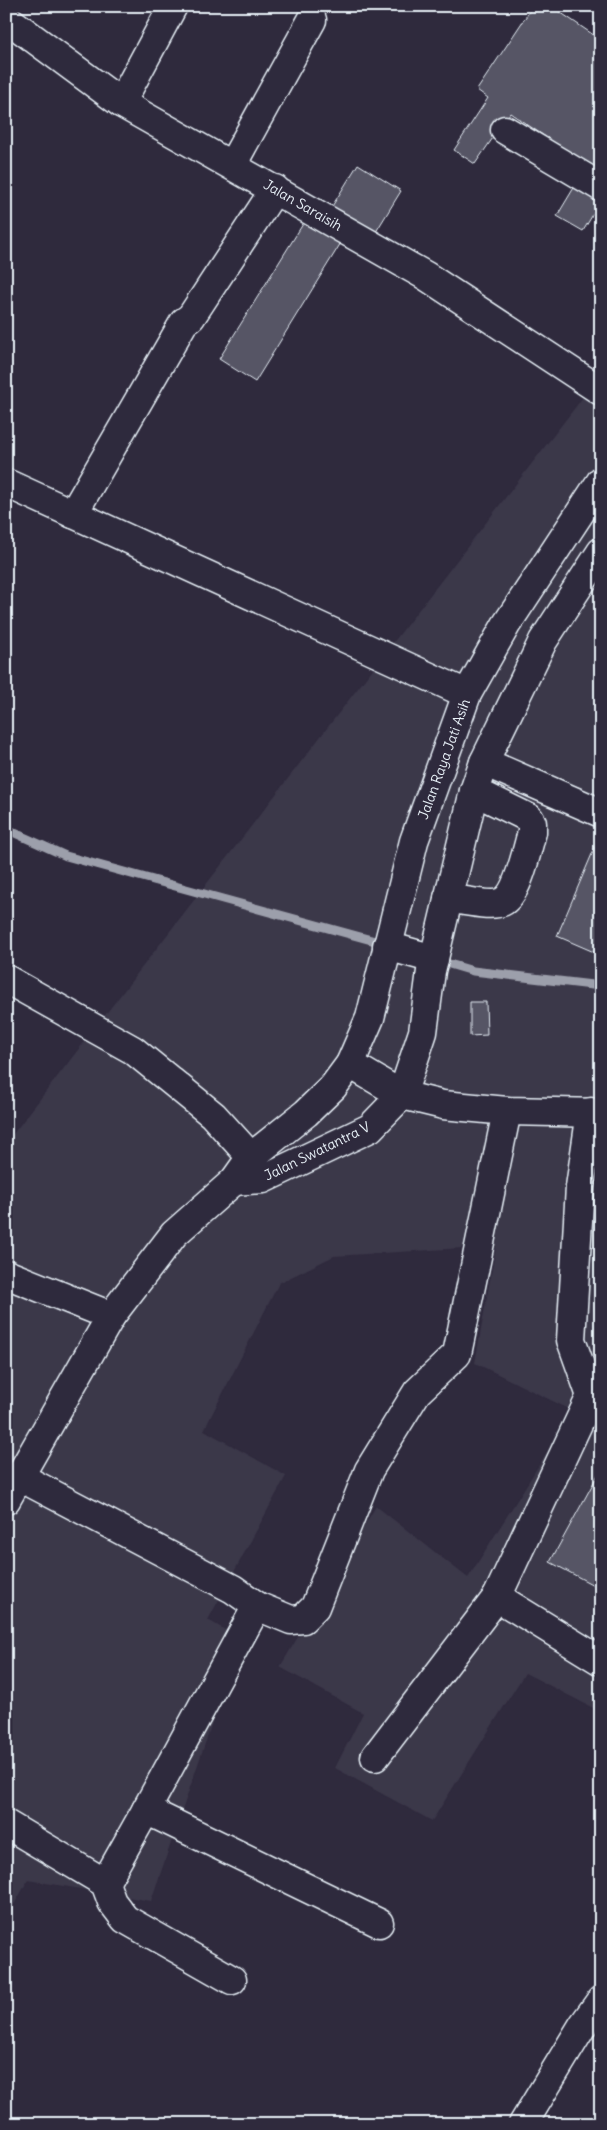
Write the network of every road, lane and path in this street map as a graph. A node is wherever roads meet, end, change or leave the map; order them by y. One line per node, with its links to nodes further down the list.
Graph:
1 (173, 6): 4 (street)
2 (6, 18): 4 (street, Jalan Saraisih)
3 (312, 20): 6 (street)
4 (121, 103): 6 (street, Jalan Saraisih)
5 (505, 130): 7 (street)
6 (232, 165): 8 (street, Jalan Saraisih)
7 (601, 187)
8 (275, 189): 9 (street, Jalan Saraisih); 12 (street)
9 (601, 391)
10 (601, 481): 14 (street, Jalan Raya Jati Asih)
11 (6, 483): 12 (street)
12 (73, 514): 14 (street)
13 (601, 553): 15 (street)
14 (467, 694): 19 (street, Jalan Raya Jati Asih)
15 (484, 762): 16 (street); 17 (street)
16 (474, 792): 18 (street); 18 (street)
17 (601, 813)
18 (448, 898): 20 (street)
19 (386, 953): 20 (street); 22 (street, Jalan Raya Jati Asih)
20 (433, 965): 23 (street)
21 (6, 979): 26 (street)
22 (350, 1064): 23 (street); 26 (street, Jalan Swatantra V)
23 (402, 1095): 24 (street); 26 (street, Jalan Swatantra V)
24 (507, 1111): 25 (street); 32 (street)
25 (596, 1112): 31 (street)
26 (257, 1168): 28 (street, Jalan Swatantra V)
27 (6, 1274): 28 (street)
28 (112, 1316): 29 (street, Jalan Swatantra V)
29 (20, 1477): 30 (street, Jalan Swatantra V); 32 (street)
30 (6, 1500)
31 (497, 1597): 33 (street); 34 (street)
32 (257, 1606): 35 (street)
33 (601, 1661)
34 (375, 1757)
35 (146, 1810): 37 (street); 38 (street)
36 (6, 1824): 37 (street)
37 (105, 1883): 39 (street)
38 (379, 1923)
39 (232, 1980)
40 (601, 2000): 41 (street)
41 (523, 2124)

